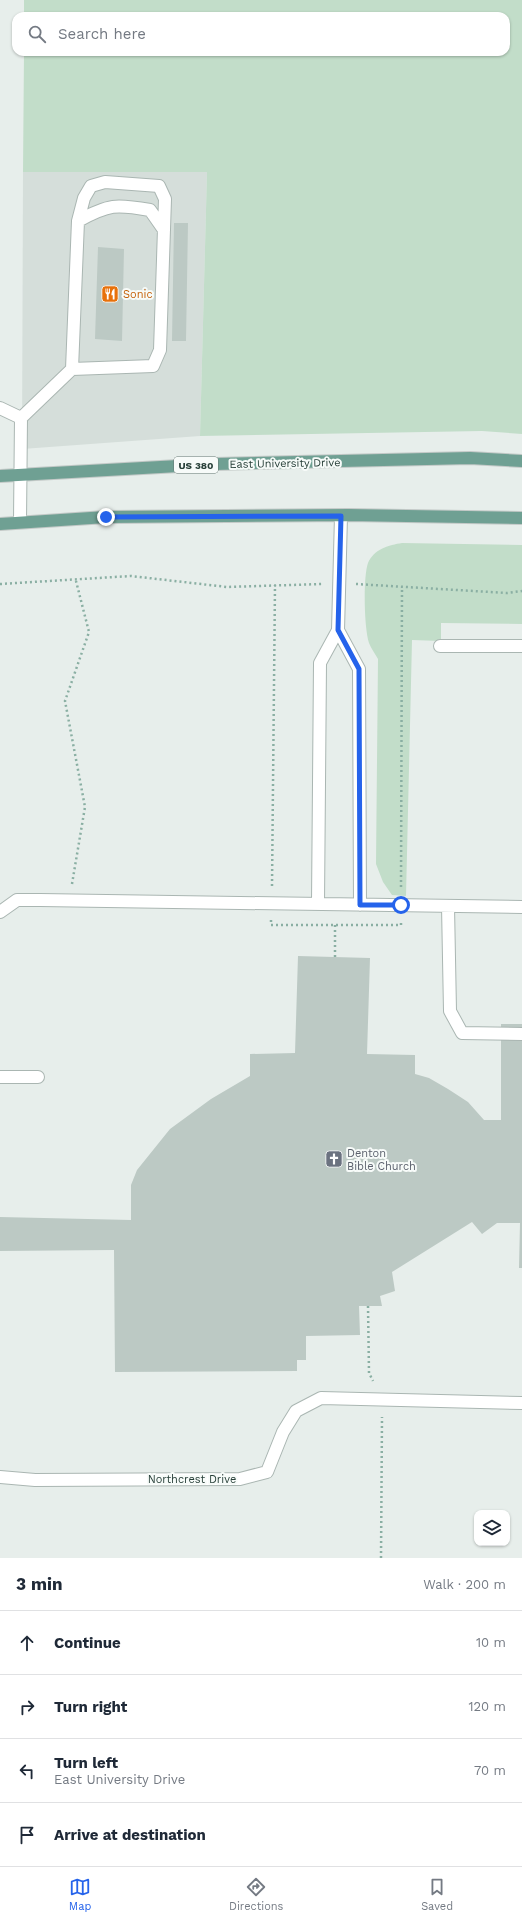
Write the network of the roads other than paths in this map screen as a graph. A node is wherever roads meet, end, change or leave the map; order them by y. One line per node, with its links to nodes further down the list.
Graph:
1 (78, 221): 2 (street); 2 (street); 3 (street)
2 (164, 230): 3 (street)
3 (72, 369): 5 (street)
4 (0, 408): 5 (street)
5 (21, 418): 7 (street)
6 (522, 461): 7 (main road, East University Drive / US 380)
7 (20, 474): 8 (main road, East University Drive / US 380); 11 (street)
8 (0, 476)
9 (341, 516): 10 (main road); 11 (main road); 13 (street)
10 (522, 518)
11 (20, 521): 12 (main road)
12 (0, 524)
13 (338, 630): 16 (street); 17 (street)
14 (440, 646): 15 (street)
15 (522, 646)
16 (318, 904): 17 (street); 20 (street)
17 (360, 905): 18 (street)
18 (448, 906): 19 (street); 21 (street)
19 (522, 907)
20 (0, 912)
21 (522, 1034)
22 (0, 1077): 23 (street)
23 (38, 1077)
24 (522, 1402): 25 (street, Northcrest Drive)
25 (0, 1477)

